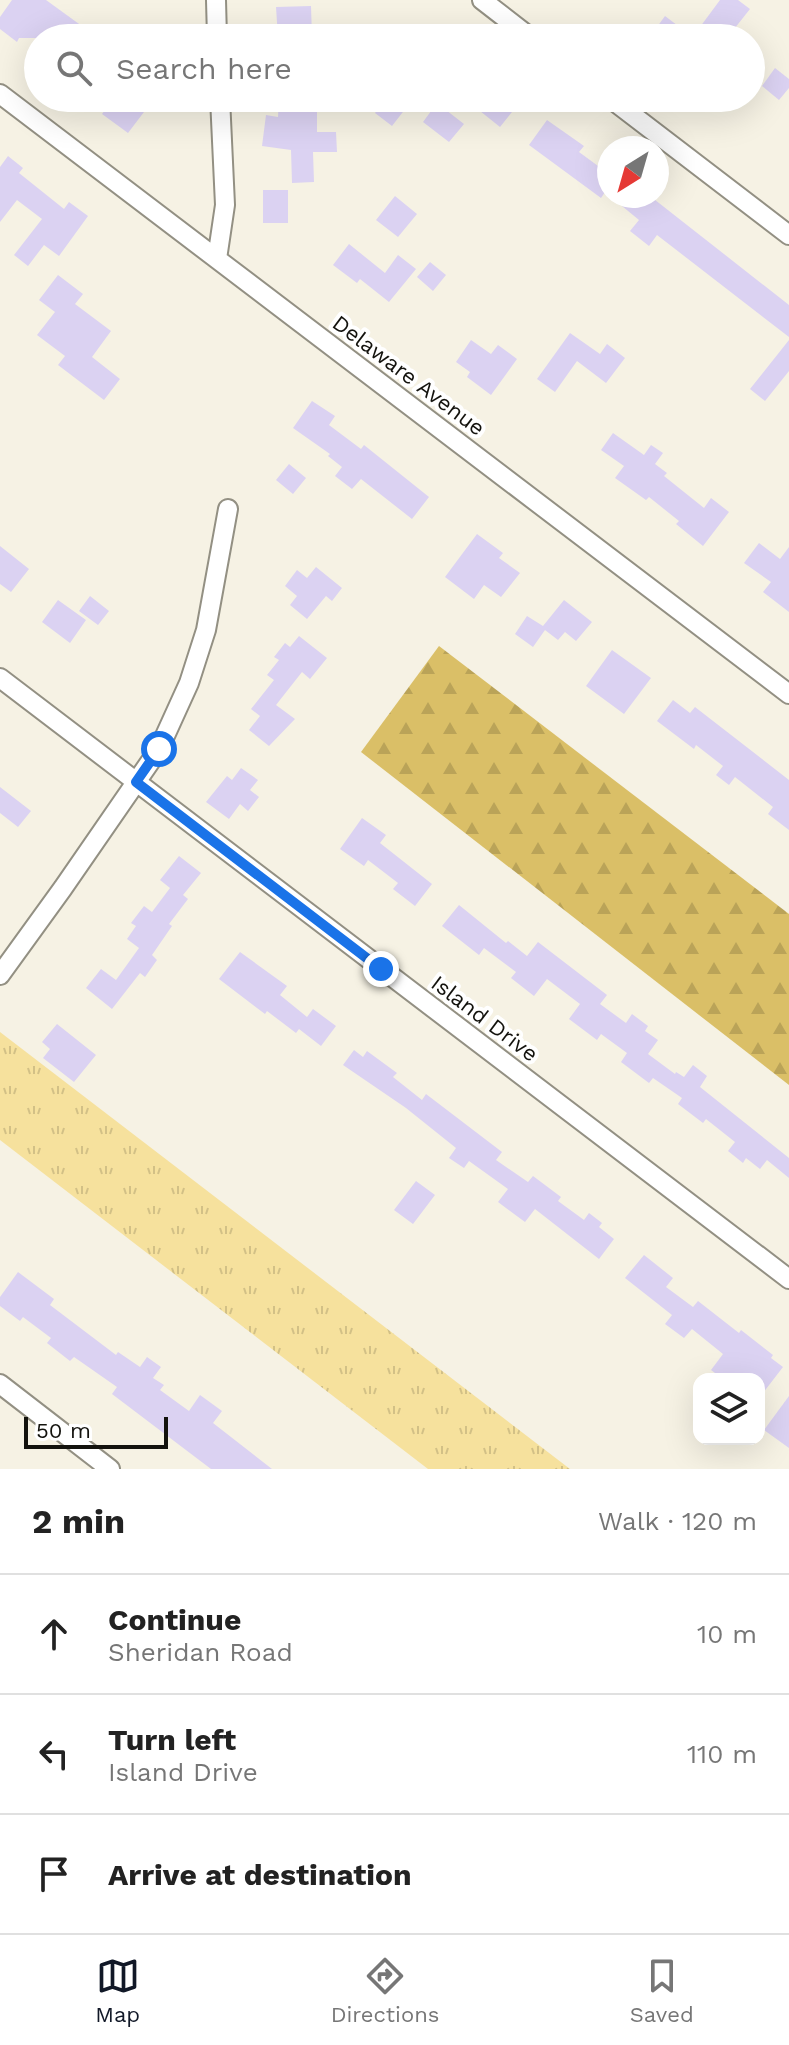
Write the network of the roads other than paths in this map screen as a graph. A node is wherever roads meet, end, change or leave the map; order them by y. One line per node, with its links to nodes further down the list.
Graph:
1 (216, 0): 3 (street)
2 (482, 0): 4 (street)
3 (217, 24)
4 (513, 24)
5 (0, 94): 9 (street, Delaware Avenue)
6 (221, 112): 9 (street)
7 (628, 112): 8 (street)
8 (789, 235)
9 (217, 259): 12 (street, Delaware Avenue)
10 (228, 509): 13 (street)
11 (0, 678): 13 (street, Island Drive)
12 (789, 694)
13 (136, 782): 14 (street); 15 (street, Island Drive)
14 (0, 975)
15 (789, 1279)
16 (0, 1384): 17 (street)
17 (110, 1469)

